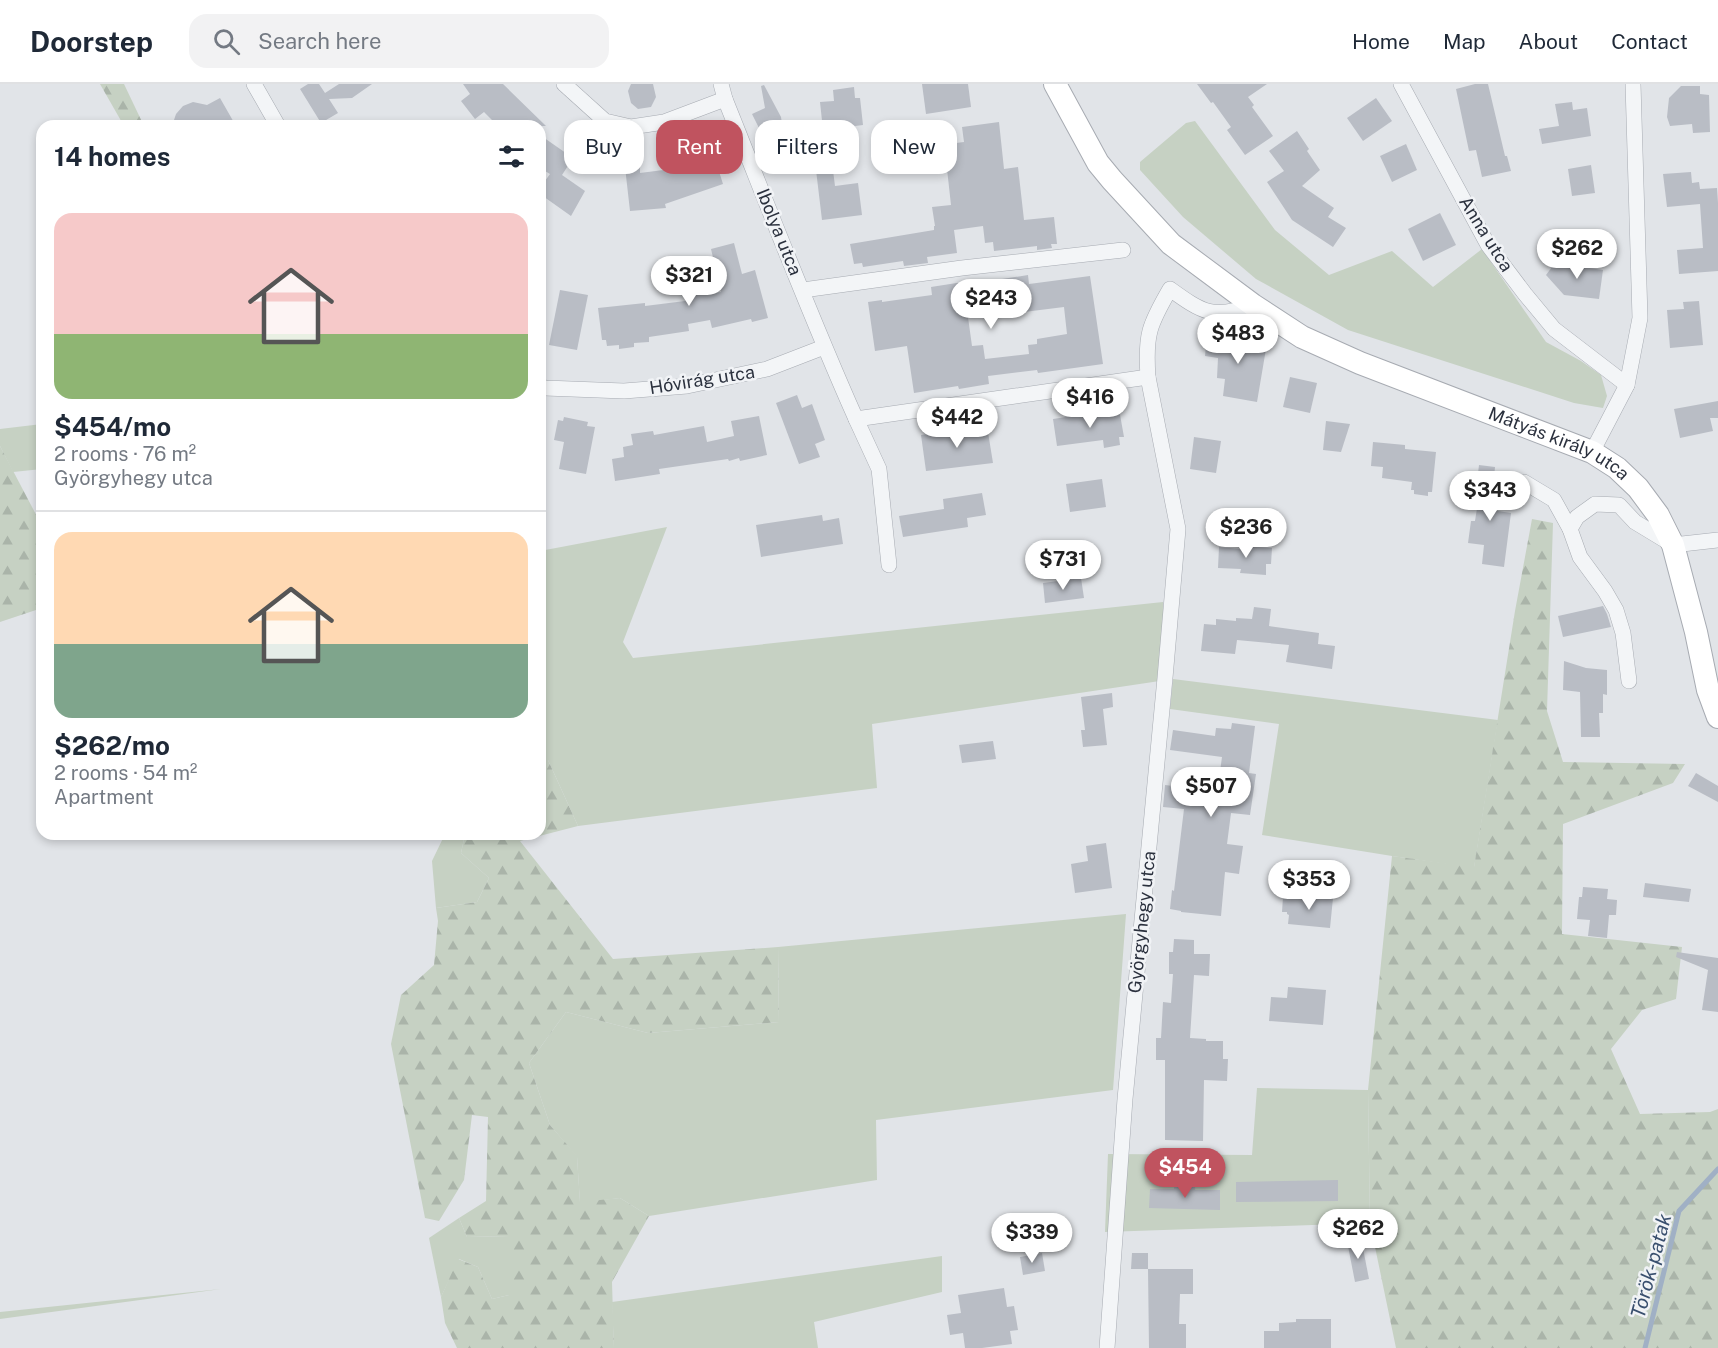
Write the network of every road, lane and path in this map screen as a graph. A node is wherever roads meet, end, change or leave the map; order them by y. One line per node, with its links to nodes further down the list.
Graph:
1 (254, 84): 7 (street)
2 (564, 84): 6 (street)
3 (1055, 84): 10 (main road, Mátyás király utca)
4 (1401, 84): 13 (street, Anna utca)
5 (1633, 84): 13 (street)
6 (723, 92): 9 (street, Ibolya utca)
7 (275, 120)
8 (1123, 250): 9 (street)
9 (803, 290): 11 (street, Ibolya utca)
10 (1253, 305): 12 (street, Györgyhegy utca); 16 (main road, Mátyás király utca)
11 (824, 347): 14 (street, Hóvirág utca); 15 (street, Ibolya utca)
12 (1149, 377): 15 (street); 24 (street, Györgyhegy utca)
13 (1627, 385): 16 (street)
14 (546, 388)
15 (856, 419): 21 (street)
16 (1592, 452): 20 (main road, Mátyás király utca)
17 (1524, 482): 18 (street)
18 (1570, 529): 20 (street); 22 (street)
19 (1718, 540): 20 (street)
20 (1673, 544): 23 (main road, Mátyás király utca)
21 (889, 565)
22 (1629, 681)
23 (1718, 717)
24 (1107, 1348)

